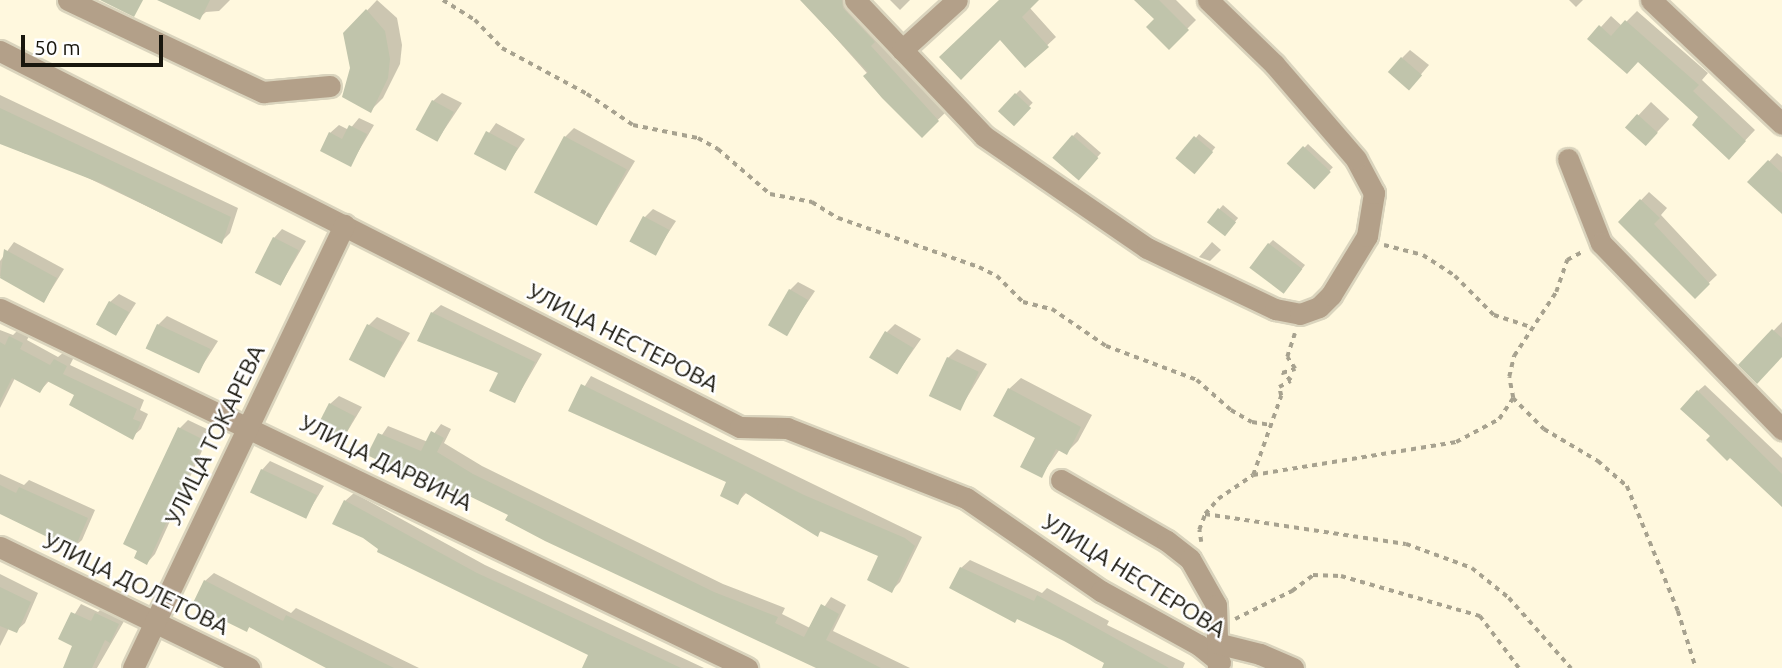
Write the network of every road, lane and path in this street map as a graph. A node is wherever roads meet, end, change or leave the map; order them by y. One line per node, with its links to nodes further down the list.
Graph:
1 (68, 0): 9 (street)
2 (443, 0): 19 (path)
3 (855, 0): 8 (street)
4 (957, 0): 8 (street)
5 (1208, 0): 13 (street)
6 (1651, 0): 10 (street)
7 (0, 51): 12 (street, УЛИЦА НЕСТЕРОВА)
8 (902, 51): 16 (street)
9 (330, 86)
10 (1782, 124)
11 (1568, 159): 14 (street)
12 (344, 225): 20 (street, УЛИЦА ТОКАРЕВА); 28 (street, УЛИЦА НЕСТЕРОВА)
13 (1367, 236): 16 (street); 17 (path)
14 (1601, 243): 17 (path); 21 (street)
15 (0, 309): 20 (street, УЛИЦА ДАРВИНА)
16 (1300, 314): 19 (path)
17 (1532, 327): 18 (path)
18 (1513, 398): 22 (path); 35 (path)
19 (1272, 425): 22 (path)
20 (249, 426): 27 (street, УЛИЦА ТОКАРЕВА); 31 (street, УЛИЦА ДАРВИНА)
21 (1782, 429)
22 (1253, 475): 24 (path)
23 (1061, 480): 26 (street)
24 (1205, 514): 26 (path); 34 (path)
25 (0, 547): 27 (street, УЛИЦА ДОЛЕТОВА)
26 (1207, 582): 28 (street)
27 (155, 622): 29 (street, УЛИЦА ТОКАРЕВА); 30 (street, УЛИЦА ДОЛЕТОВА)
28 (1219, 651): 32 (street); 33 (path)
29 (134, 668)
30 (248, 668)
31 (747, 668)
32 (1293, 668)
33 (1519, 668)
34 (1571, 668)
35 (1696, 668)

